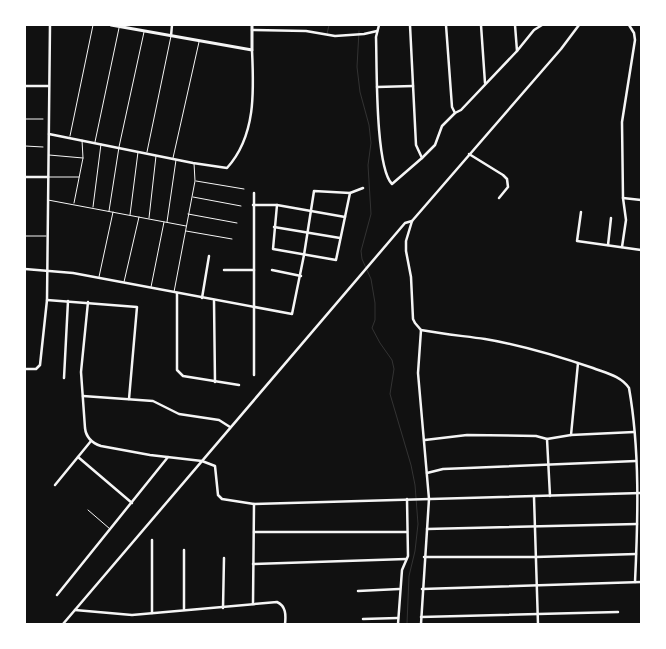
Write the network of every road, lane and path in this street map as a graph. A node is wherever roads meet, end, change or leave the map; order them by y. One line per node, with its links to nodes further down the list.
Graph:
1 (50, 25): 25 (street)
2 (93, 25): 32 (lane)
3 (112, 25): 14 (street)
4 (172, 25): 19 (street)
5 (252, 25): 16 (street)
6 (379, 25): 18 (street)
7 (410, 25): 26 (street)
8 (446, 25): 28 (street)
9 (481, 25): 23 (street)
10 (515, 25): 22 (street)
11 (542, 25): 22 (street)
12 (579, 25): 41 (street)
13 (629, 25): 58 (street)
14 (119, 26): 15 (street); 34 (lane)
15 (126, 26): 17 (street)
16 (252, 30): 18 (street); 21 (street)
17 (144, 31): 19 (street); 38 (lane)
18 (377, 32): 27 (street)
19 (171, 36): 20 (street); 40 (lane)
20 (199, 41): 21 (street); 46 (lane)
21 (252, 50): 47 (street)
22 (517, 51): 23 (street)
23 (486, 84): 28 (street)
24 (25, 86): 25 (street)
25 (49, 86): 31 (street)
26 (414, 86): 27 (street); 45 (street)
27 (377, 87): 45 (street)
28 (455, 113): 45 (street)
29 (25, 119): 30 (lane)
30 (43, 119)
31 (49, 134): 32 (street); 42 (street)
32 (69, 137): 33 (street)
33 (82, 140): 34 (street); 44 (lane)
34 (95, 142): 35 (street)
35 (101, 144): 38 (street); 65 (lane)
36 (25, 146): 37 (lane)
37 (42, 147)
38 (119, 147): 39 (street); 66 (lane)
39 (138, 151): 40 (street); 71 (lane)
40 (147, 153): 43 (street)
41 (469, 154): 57 (street); 77 (street)
42 (49, 155): 44 (lane); 49 (street)
43 (156, 155): 46 (street); 74 (lane)
44 (82, 158): 50 (lane)
45 (422, 158)
46 (175, 159): 47 (street); 78 (lane)
47 (194, 162): 51 (lane)
48 (25, 176): 49 (street)
49 (48, 176): 50 (lane); 59 (street)
50 (79, 177): 61 (lane)
51 (195, 181): 53 (lane); 56 (lane)
52 (363, 188): 55 (street)
53 (244, 189)
54 (254, 193): 62 (street)
55 (350, 193): 67 (street); 73 (street)
56 (192, 197): 64 (lane); 70 (lane)
57 (499, 198)
58 (623, 198): 60 (street); 89 (street)
59 (48, 200): 61 (lane); 85 (street)
60 (641, 200)
61 (74, 204): 65 (lane)
62 (253, 205): 63 (street); 96 (street)
63 (277, 205): 67 (street); 81 (street)
64 (241, 206)
65 (93, 208): 66 (lane)
66 (109, 211): 68 (lane)
67 (311, 211): 73 (street); 83 (street)
68 (113, 212): 71 (lane); 99 (lane)
69 (581, 212): 88 (street)
70 (188, 214): 79 (lane); 80 (lane)
71 (130, 215): 72 (lane)
72 (139, 216): 74 (lane); 100 (lane)
73 (345, 217): 86 (street)
74 (149, 218): 76 (lane)
75 (611, 218): 88 (street)
76 (164, 221): 78 (lane); 101 (lane)
77 (412, 221): 109 (street); 118 (street)
78 (167, 222): 80 (lane)
79 (236, 223)
80 (186, 226): 82 (lane)
81 (274, 227): 83 (street); 91 (street)
82 (185, 231): 87 (lane); 102 (lane)
83 (308, 233): 86 (street); 91 (street)
84 (25, 236): 85 (lane)
85 (47, 236): 94 (street)
86 (340, 238): 91 (street)
87 (232, 239)
88 (608, 245): 89 (street)
89 (622, 247): 90 (street)
90 (641, 250)
91 (304, 255): 98 (street)
92 (209, 256): 103 (street)
93 (25, 269): 94 (street)
94 (46, 270): 99 (street); 104 (street)
95 (224, 270): 96 (street)
96 (254, 270): 108 (street)
97 (272, 270): 98 (street)
98 (301, 276): 108 (street)
99 (99, 277): 100 (street)
100 (124, 282): 101 (street)
101 (151, 288): 102 (street)
102 (176, 292): 103 (street); 114 (street)
103 (202, 298): 105 (street)
104 (46, 300): 106 (street); 111 (street)
105 (214, 300): 108 (street); 114 (street)
106 (68, 301): 107 (street); 113 (street)
107 (88, 302): 116 (street); 117 (street)
108 (253, 307): 112 (street)
109 (421, 330): 110 (street); 121 (street)
110 (578, 363): 119 (street); 120 (street)
111 (25, 369)
112 (254, 375)
113 (64, 378)
114 (215, 382): 115 (street)
115 (239, 385)
116 (83, 396): 117 (street); 123 (street)
117 (129, 399): 118 (street)
118 (230, 427): 126 (street)
119 (634, 432): 120 (street); 127 (street)
120 (571, 435): 122 (street)
121 (425, 440): 122 (street); 129 (street)
122 (547, 440): 128 (street)
123 (92, 441): 124 (street); 125 (street)
124 (78, 457): 130 (street); 136 (street)
125 (168, 457): 126 (street); 136 (street)
126 (202, 461): 137 (street); 163 (street)
127 (636, 461): 128 (street); 131 (street)
128 (548, 466): 129 (street); 132 (street)
129 (427, 473): 135 (street)
130 (55, 485)
131 (639, 493): 132 (street); 139 (street)
132 (550, 496): 133 (street)
133 (534, 497): 135 (street); 140 (street)
134 (407, 499): 135 (street); 137 (street); 144 (street)
135 (429, 499): 142 (street)
136 (132, 503): 141 (street)
137 (254, 504): 143 (street)
138 (88, 510): 141 (lane)
139 (637, 524): 140 (street); 147 (street)
140 (536, 528): 142 (street); 149 (street)
141 (110, 529): 159 (street)
142 (427, 530): 148 (street)
143 (254, 532): 144 (street); 152 (street)
144 (407, 532): 151 (street)
145 (152, 540): 165 (street)
146 (184, 550): 162 (street)
147 (636, 554): 149 (street); 153 (street)
148 (424, 557): 149 (street); 157 (street)
149 (536, 557): 155 (street)
150 (224, 558): 161 (street)
151 (406, 559): 152 (street); 156 (street)
152 (253, 564): 160 (street)
153 (635, 582): 154 (street); 155 (street)
154 (641, 582)
155 (537, 585): 157 (street); 166 (street)
156 (399, 589): 158 (street); 168 (street)
157 (422, 589): 167 (street)
158 (358, 591)
159 (57, 595)
160 (253, 604): 161 (street); 171 (street)
161 (223, 608): 162 (street)
162 (184, 609): 165 (street)
163 (75, 610): 165 (street); 170 (street)
164 (618, 612): 166 (street)
165 (152, 613)
166 (538, 615): 167 (street); 174 (street)
167 (421, 617): 173 (street)
168 (398, 618): 169 (street); 172 (street)
169 (364, 619)
170 (63, 624)
171 (285, 624)
172 (398, 624)
173 (420, 624)
174 (538, 624)

